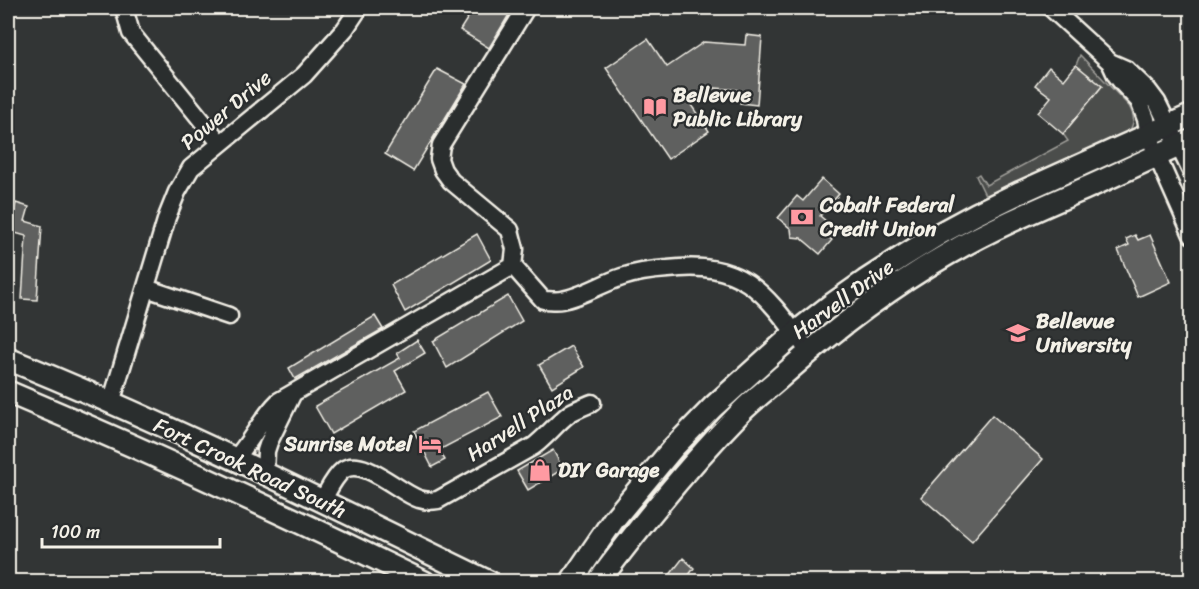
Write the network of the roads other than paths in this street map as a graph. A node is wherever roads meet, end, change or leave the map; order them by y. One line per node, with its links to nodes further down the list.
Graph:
1 (124, 8): 9 (street)
2 (359, 8): 9 (street, Power Drive)
3 (526, 8): 14 (street)
4 (1051, 8): 5 (street)
5 (1110, 62): 7 (street); 8 (street)
6 (1191, 115): 7 (main road, Harvell Drive)
7 (1169, 125): 8 (main road, Harvell Drive); 10 (street)
8 (1149, 135): 11 (street); 17 (main road, Harvell Drive)
9 (220, 143): 15 (street, Power Drive)
10 (1185, 143): 11 (main road, Harvell Drive); 12 (street)
11 (1157, 156): 13 (street); 18 (main road, Harvell Drive)
12 (1191, 173)
13 (1191, 235)
14 (513, 266): 17 (street); 21 (street)
15 (146, 288): 16 (street); 22 (street, Power Drive)
16 (229, 316)
17 (795, 333): 18 (street); 29 (main road, Harvell Drive)
18 (809, 352): 30 (main road, Harvell Drive)
19 (8, 359): 22 (main road, Fort Crook Road South)
20 (8, 392): 27 (main road, Fort Crook Road South)
21 (292, 394): 24 (street); 25 (street)
22 (111, 403): 24 (main road, Fort Crook Road South)
23 (592, 403): 26 (street, Harvell Plaza)
24 (235, 459): 25 (main road, Fort Crook Road South)
25 (265, 473): 26 (main road, Fort Crook Road South)
26 (321, 501): 28 (main road, Fort Crook Road South)
27 (424, 582)
28 (489, 582)
29 (571, 582)
30 (598, 582)

